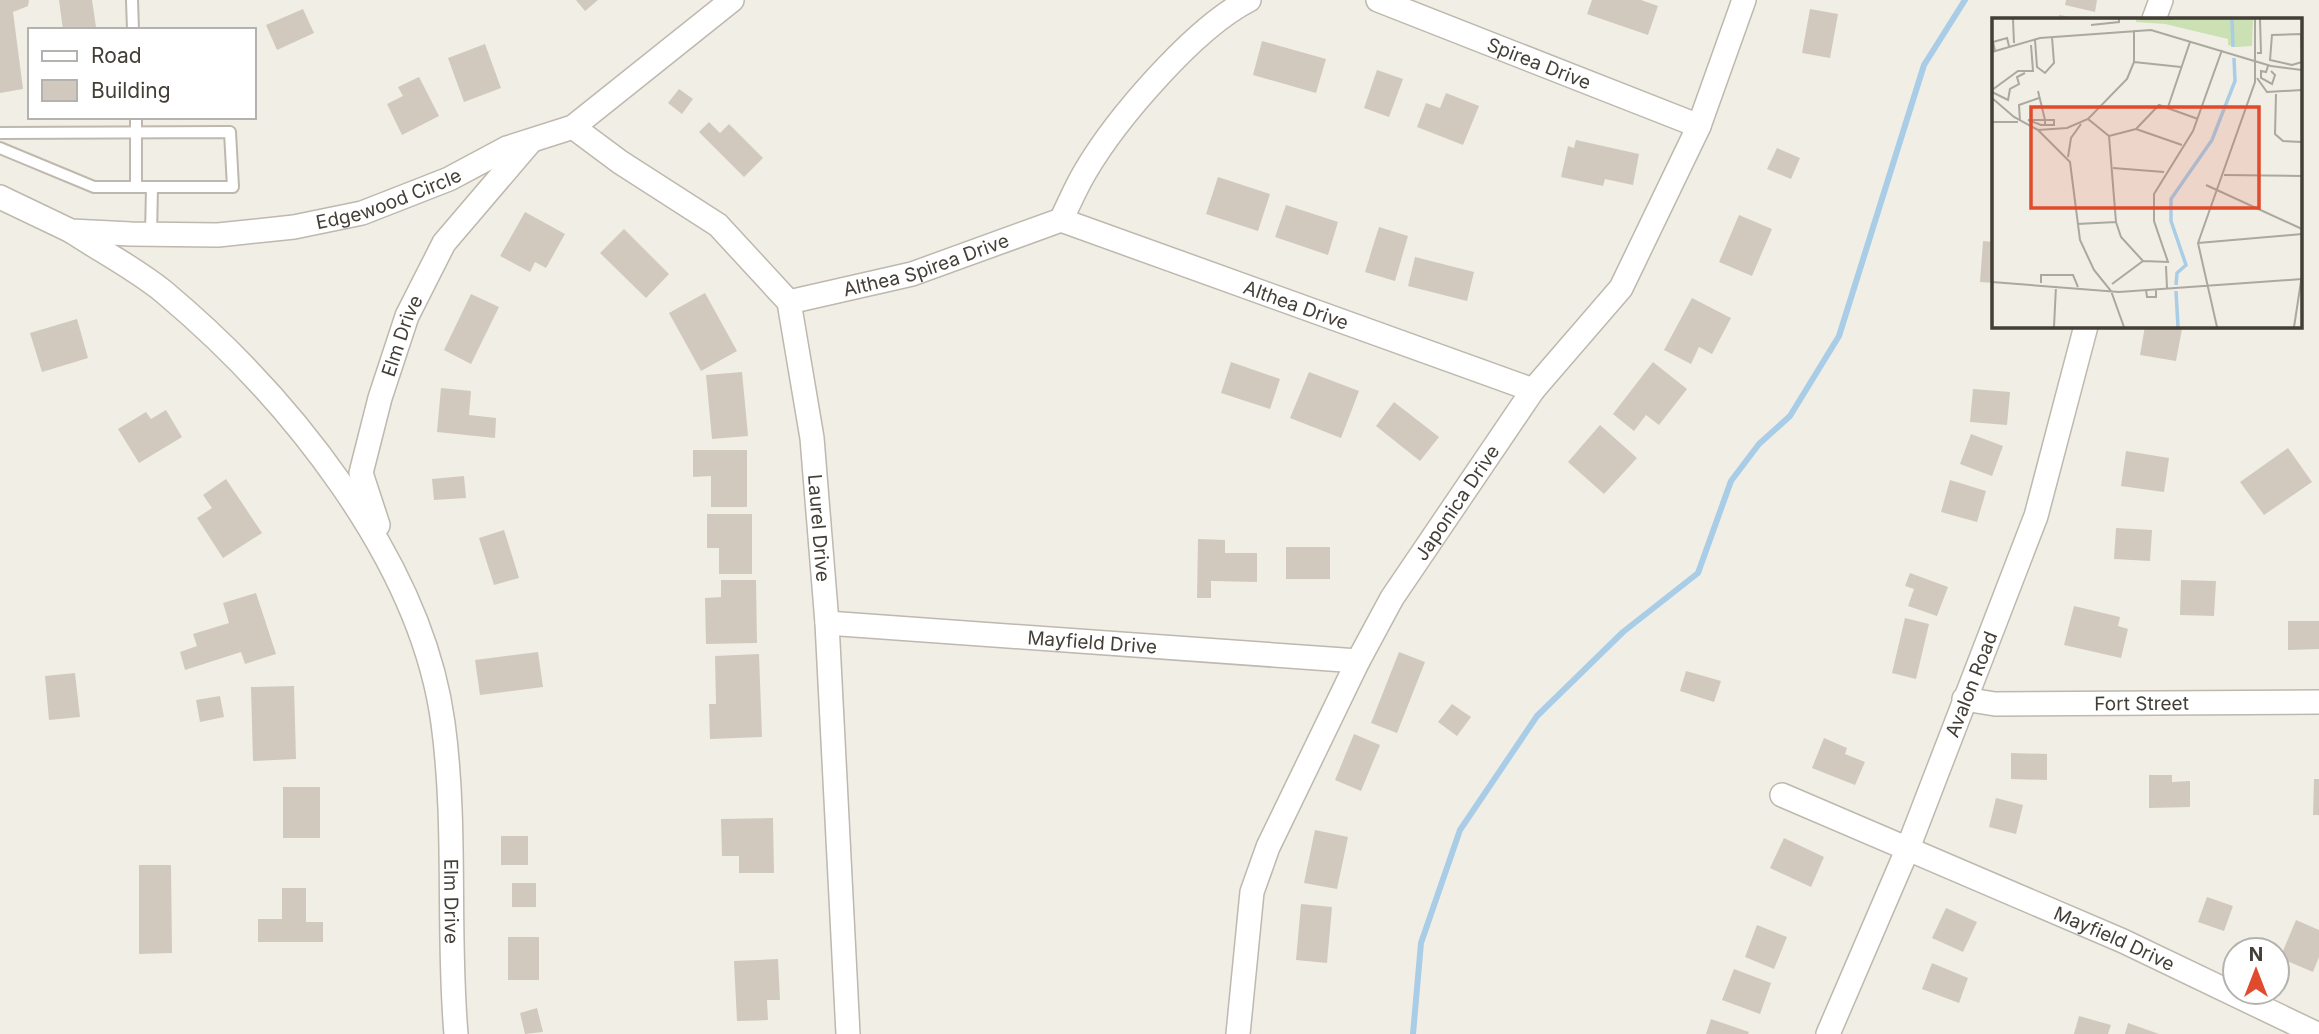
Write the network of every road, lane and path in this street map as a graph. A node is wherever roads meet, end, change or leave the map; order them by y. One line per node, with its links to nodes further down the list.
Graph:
1 (131, 0): 8 (lane)
2 (732, 0): 11 (street, Edgewood Circle)
3 (1249, 0): 19 (street)
4 (1744, 0): 10 (street, Japonica Drive)
5 (2161, 0): 7 (street)
6 (1384, 1): 10 (street, Spirea Drive)
7 (2154, 18)
8 (133, 28)
9 (136, 119): 12 (lane)
10 (1699, 126): 24 (street, Japonica Drive)
11 (573, 127): 14 (street, Edgewood Circle); 22 (street)
12 (136, 131): 13 (lane); 16 (lane); 17 (lane)
13 (0, 133)
14 (533, 139): 21 (street, Edgewood Circle); 25 (street, Elm Drive)
15 (0, 148): 16 (lane)
16 (136, 187): 17 (lane)
17 (152, 187): 21 (lane)
18 (0, 197): 20 (street, Edgewood Circle)
19 (1061, 220): 22 (street, Althea Spirea Drive); 24 (street, Althea Drive)
20 (71, 231): 21 (street, Edgewood Circle); 25 (street, Elm Drive)
21 (151, 235)
22 (789, 302): 26 (street, Laurel Drive)
23 (2086, 327): 28 (street, Avalon Road)
24 (1533, 390): 27 (street, Japonica Drive)
25 (392, 567): 32 (street, Elm Drive)
26 (827, 623): 27 (street, Mayfield Drive); 33 (street, Laurel Drive)
27 (1358, 661): 34 (street, Japonica Drive)
28 (1964, 699): 29 (street, Fort Street); 31 (street, Avalon Road)
29 (2319, 702)
30 (1782, 795): 31 (street, Mayfield Drive)
31 (1908, 848): 35 (street, Avalon Road); 36 (street, Mayfield Drive)
32 (456, 1034)
33 (848, 1034)
34 (1238, 1034)
35 (1828, 1034)
36 (2317, 1034)

